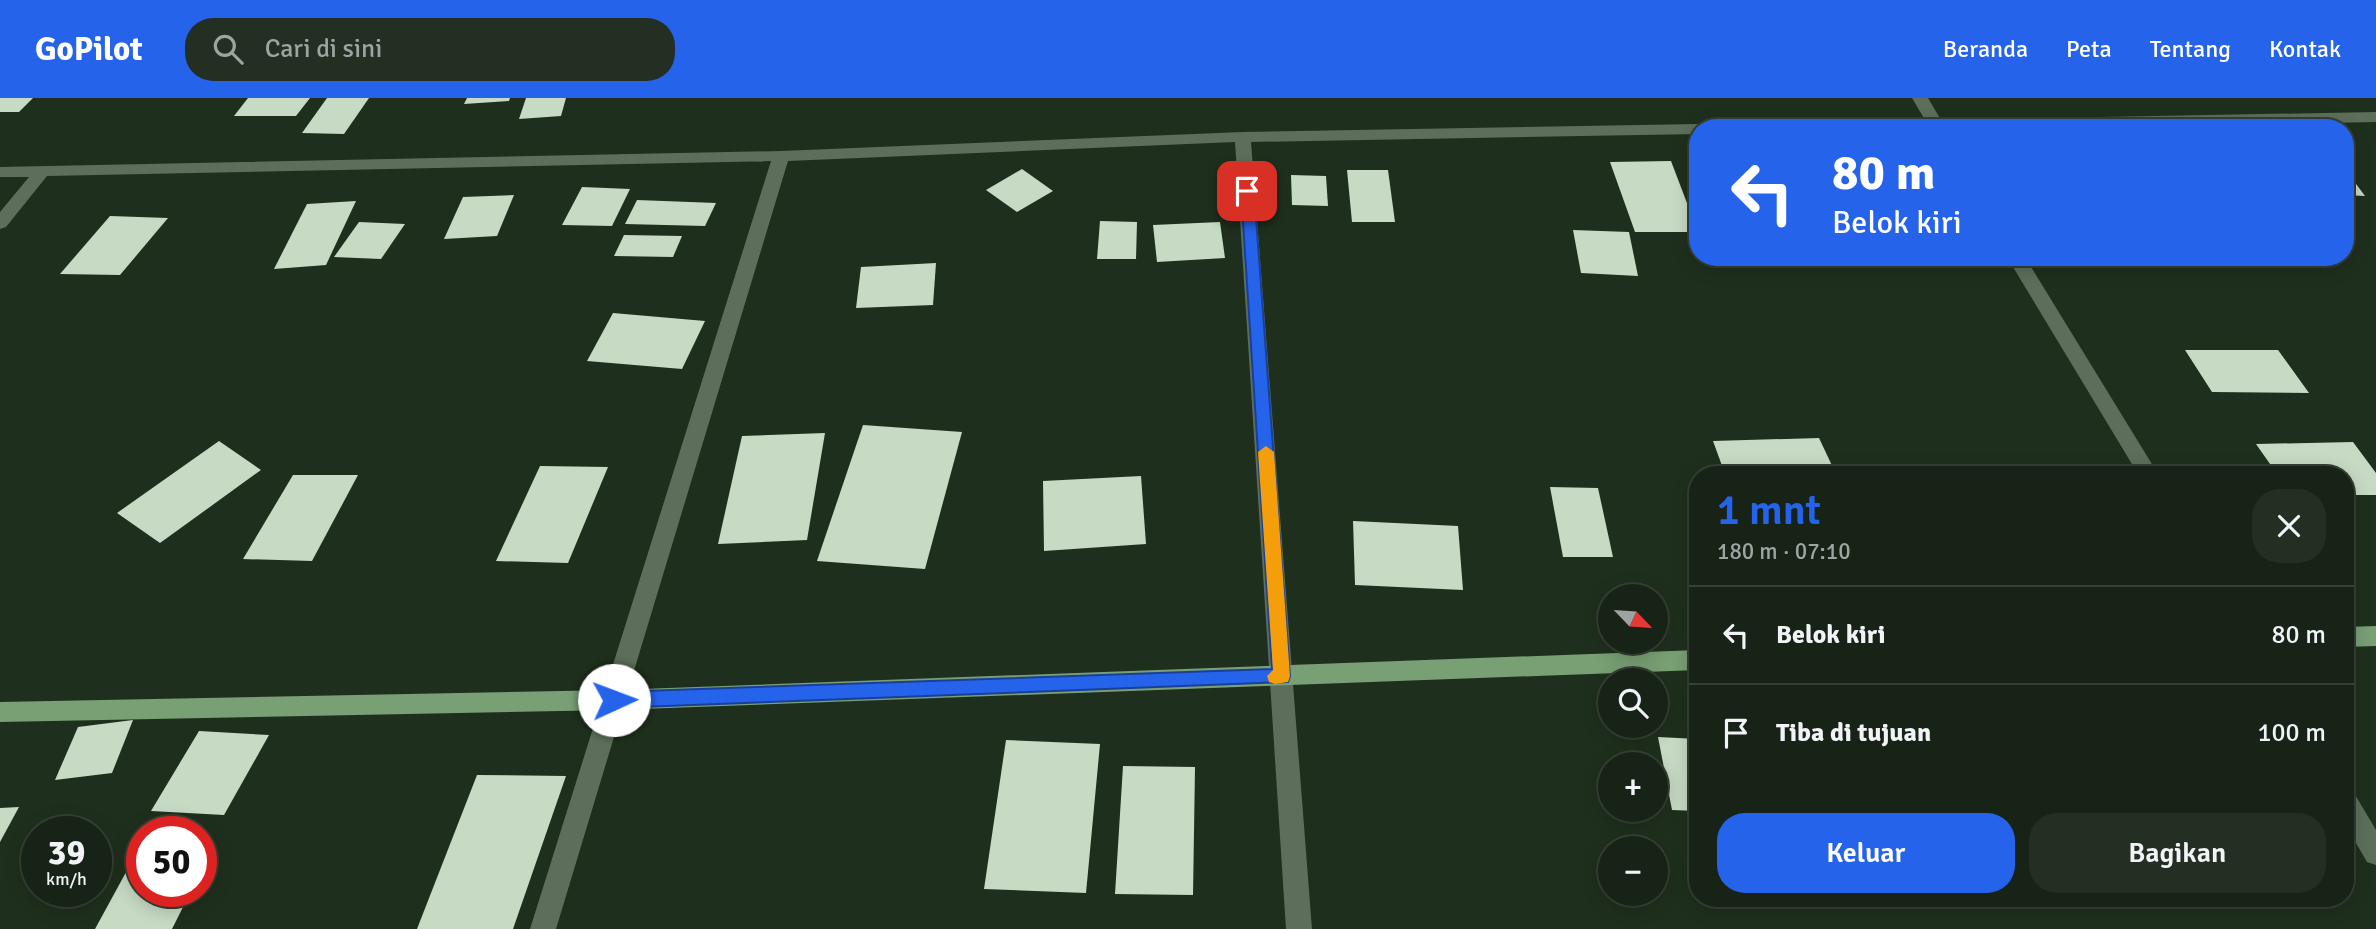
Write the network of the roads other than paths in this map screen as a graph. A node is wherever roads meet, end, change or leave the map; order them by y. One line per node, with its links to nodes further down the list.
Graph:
1 (1920, 98): 3 (street)
2 (2376, 117): 4 (street)
3 (1933, 119)
4 (2278, 119)
5 (1689, 129): 6 (street)
6 (1243, 137): 7 (street); 16 (street)
7 (781, 156): 8 (street); 17 (street)
8 (43, 170): 9 (street); 10 (street)
9 (0, 172)
10 (0, 223)
11 (2021, 266): 12 (street)
12 (2143, 466)
13 (2376, 636): 14 (main road)
14 (2354, 637)
15 (1689, 660): 16 (main road)
16 (1282, 676): 17 (main road); 22 (street)
17 (614, 700): 18 (main road); 21 (street)
18 (0, 712)
19 (2354, 816): 20 (street)
20 (2376, 853)
21 (543, 929)
22 (1299, 929)

